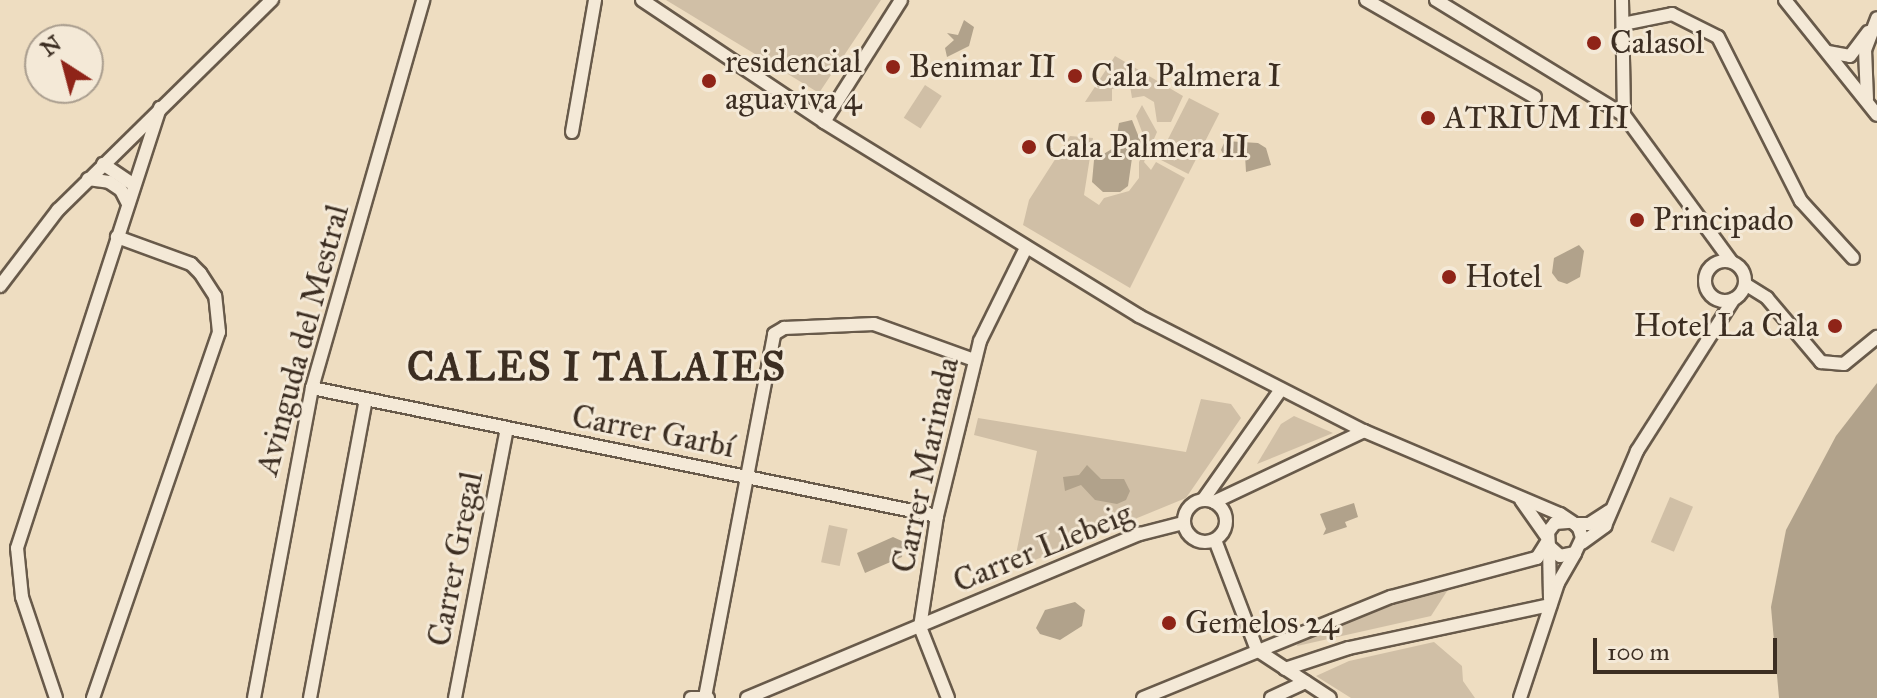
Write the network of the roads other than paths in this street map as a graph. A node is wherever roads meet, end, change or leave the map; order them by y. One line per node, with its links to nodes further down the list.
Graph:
1 (272, 0): 16 (street)
2 (423, 0): 38 (street, Avinguda del Mestral)
3 (595, 0): 20 (street)
4 (642, 0): 19 (street)
5 (901, 0): 19 (street)
6 (1366, 0): 14 (street)
7 (1436, 0): 17 (street)
8 (1622, 0): 11 (street)
9 (1785, 0): 13 (street)
10 (1877, 18): 12 (street)
11 (1623, 24): 17 (street); 28 (street)
12 (1870, 30): 13 (street); 15 (street)
13 (1825, 50): 15 (street)
14 (1535, 97)
15 (1867, 99): 18 (street)
16 (160, 108): 21 (street); 23 (street)
17 (1624, 115): 26 (street)
18 (1877, 115)
19 (824, 122): 27 (street)
20 (572, 132)
21 (103, 164): 22 (street); 23 (street)
22 (88, 179): 24 (street); 32 (street)
23 (134, 185): 24 (street)
24 (128, 204): 25 (street)
25 (117, 237): 58 (street); 59 (street)
26 (1713, 237): 29 (street); 30 (street)
27 (1026, 248): 37 (street, Carrer Marinada); 39 (street)
28 (1853, 258)
29 (1715, 259): 30 (street); 33 (street)
30 (1731, 261): 31 (street)
31 (1745, 284): 34 (street); 36 (street)
32 (0, 286)
33 (1715, 298): 34 (street); 35 (street)
34 (1734, 299): 35 (street)
35 (1718, 327): 46 (street)
36 (1877, 337)
37 (974, 360): 43 (street); 47 (street, Carrer Marinada)
38 (312, 388): 40 (street, Carrer Garbí); 60 (street, Avinguda del Mestral)
39 (1280, 391): 42 (street); 45 (street)
40 (366, 400): 41 (street, Carrer Garbí); 61 (street)
41 (507, 429): 43 (street, Carrer Garbí); 62 (street, Carrer Gregal)
42 (1364, 431): 44 (street); 45 (street)
43 (746, 478): 47 (street, Carrer Garbí); 64 (street)
44 (1518, 497): 49 (street); 51 (street)
45 (1208, 501): 48 (street); 50 (street)
46 (1606, 514): 49 (street); 52 (street)
47 (937, 516): 54 (street, Carrer Marinada)
48 (1183, 523): 50 (street); 54 (street, Carrer Llebeig)
49 (1573, 523): 51 (street); 52 (street)
50 (1215, 540): 55 (street)
51 (1548, 542): 52 (street); 53 (street); 55 (street)
52 (1578, 548): 53 (street)
53 (1550, 605): 56 (street); 70 (street)
54 (920, 627): 65 (street, Carrer Llebeig); 66 (street)
55 (1257, 650): 56 (street); 67 (street)
56 (1285, 669): 57 (street)
57 (1305, 682): 68 (street); 69 (street)
58 (57, 694)
59 (93, 698)
60 (254, 698)
61 (310, 698)
62 (455, 698)
63 (691, 698): 64 (street)
64 (707, 698)
65 (747, 698)
66 (948, 698)
67 (1143, 698)
68 (1271, 698)
69 (1330, 698)
70 (1520, 698)

